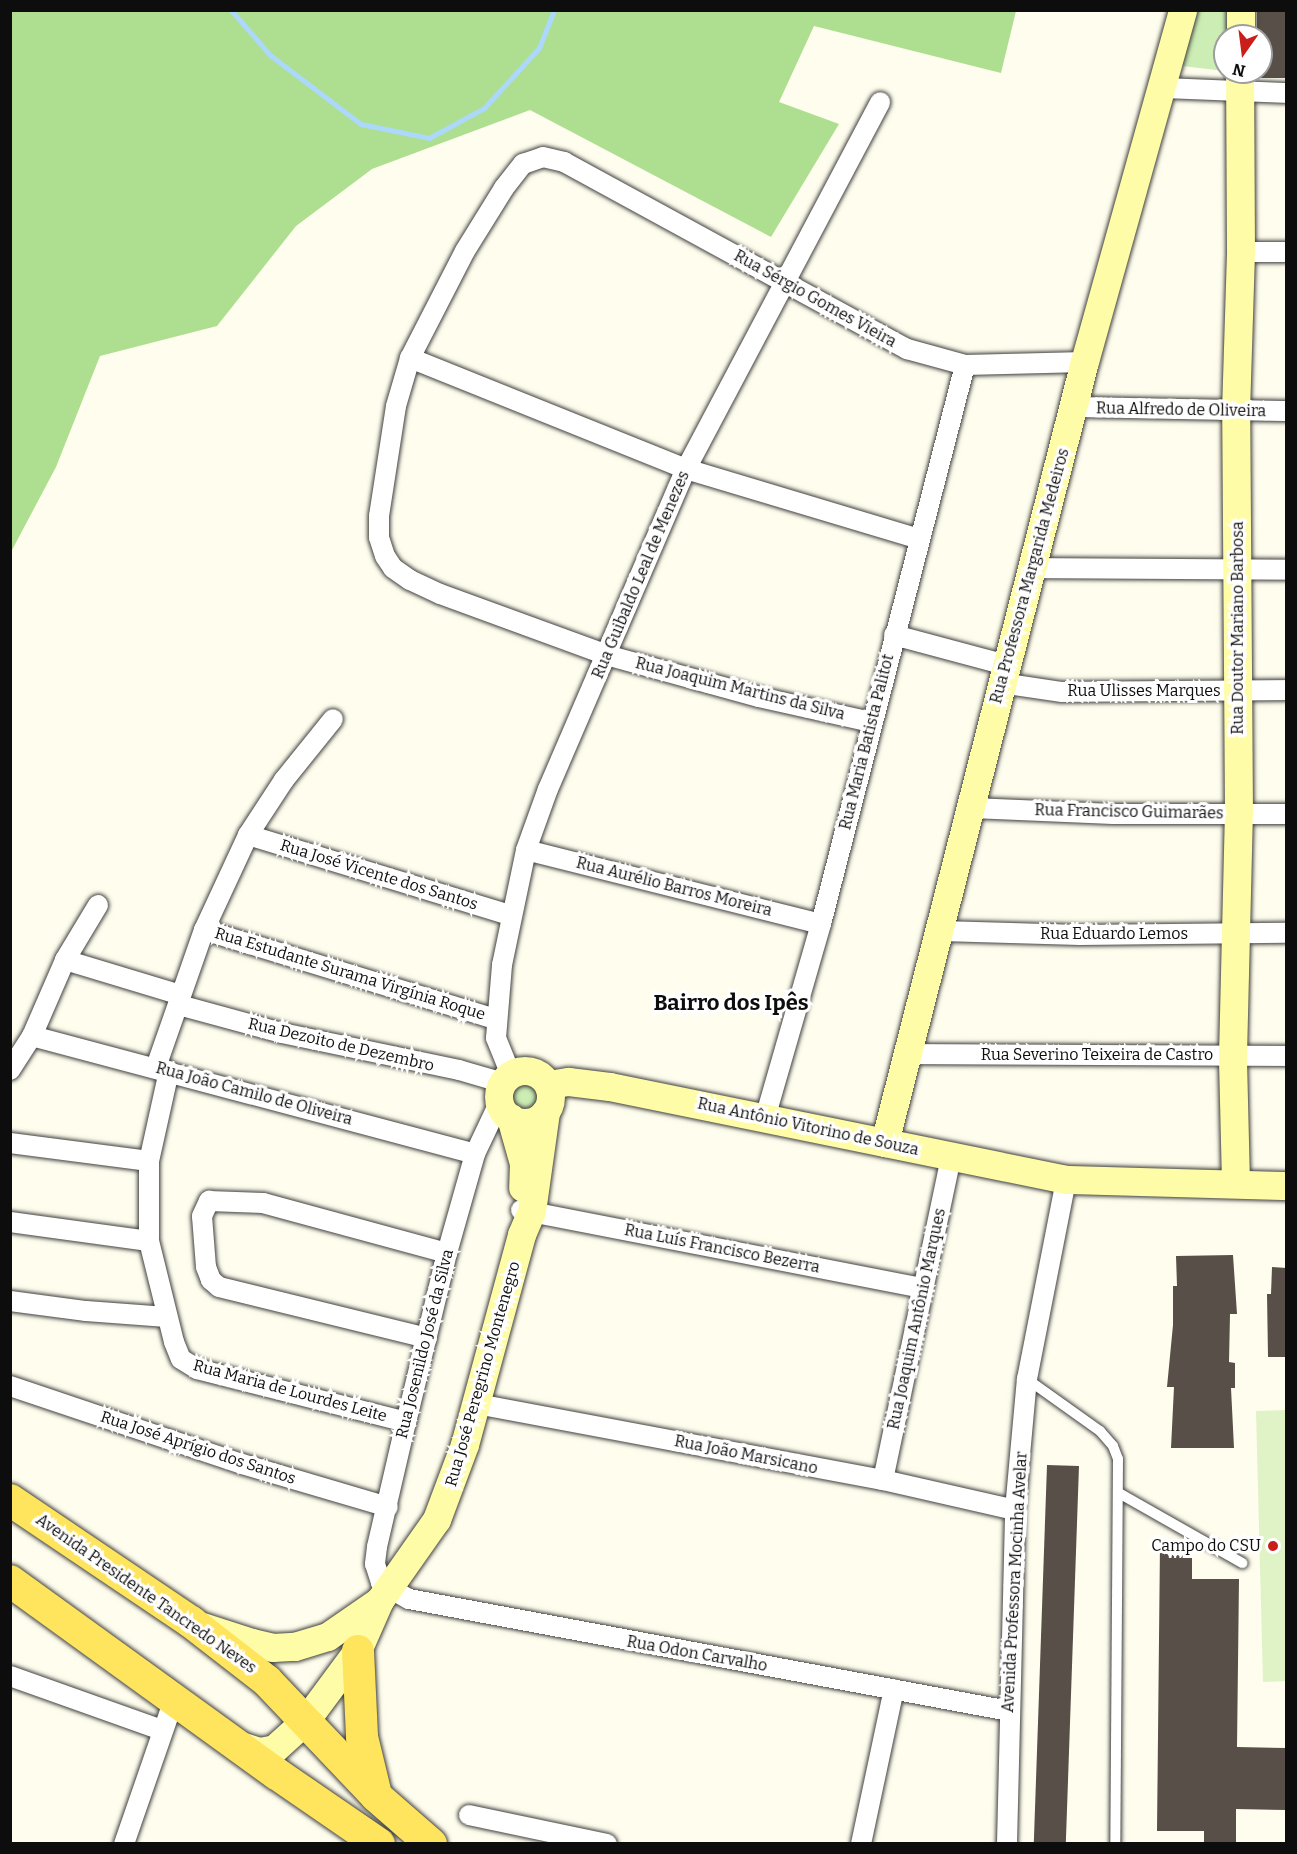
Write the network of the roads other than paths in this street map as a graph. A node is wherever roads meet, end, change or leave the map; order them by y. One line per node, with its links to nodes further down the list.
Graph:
1 (1183, 10): 5 (main road, Rua Professora Margarida Medeiros)
2 (1214, 84): 5 (street)
3 (1240, 84): 9 (main road, Rua Doutor Mariano Barbosa)
4 (1249, 84): 6 (street)
5 (1162, 88): 13 (main road, Rua Professora Margarida Medeiros)
6 (1287, 93)
7 (880, 102): 11 (street, Rua Guibaldo Leal de Menezes)
8 (564, 162): 11 (street, Rua Sérgio Gomes Vieira); 12 (street, Rua Joaquim Martins da Silva)
9 (1240, 252): 10 (street); 17 (main road, Rua Doutor Mariano Barbosa)
10 (1287, 252)
11 (783, 281): 14 (street, Rua Sérgio Gomes Vieira); 18 (street, Rua Guibaldo Leal de Menezes)
12 (410, 358): 18 (street); 24 (street, Rua Joaquim Martins da Silva)
13 (1085, 362): 14 (street, Rua Sérgio Gomes Vieira); 15 (main road, Rua Professora Margarida Medeiros)
14 (965, 365): 19 (street, Rua Maria Batista Palitot)
15 (1075, 407): 17 (street, Rua Alfredo de Oliveira); 20 (main road, Rua Professora Margarida Medeiros)
16 (1287, 411): 17 (street, Rua Alfredo de Oliveira)
17 (1236, 412): 21 (main road, Rua Doutor Mariano Barbosa)
18 (686, 469): 19 (street); 24 (street, Rua Guibaldo Leal de Menezes)
19 (920, 539): 23 (street, Rua Maria Batista Palitot)
20 (1031, 568): 21 (street); 25 (main road, Rua Professora Margarida Medeiros)
21 (1238, 569): 22 (street); 26 (main road, Rua Doutor Mariano Barbosa)
22 (1287, 570)
23 (894, 635): 25 (street, Rua Ulisses Marques); 29 (street, Rua Maria Batista Palitot)
24 (607, 655): 29 (street, Rua Joaquim Martins da Silva); 34 (street, Rua Guibaldo Leal de Menezes)
25 (1003, 674): 26 (street, Rua Ulisses Marques); 30 (main road, Rua Professora Margarida Medeiros)
26 (1239, 690): 27 (street, Rua Ulisses Marques); 31 (main road, Rua Doutor Mariano Barbosa)
27 (1287, 690)
28 (333, 719): 33 (street, Rua Maria de Lourdes Leite)
29 (872, 722): 37 (street, Rua Maria Batista Palitot)
30 (972, 808): 31 (street, Rua Francisco Guimarães); 39 (main road, Rua Professora Margarida Medeiros)
31 (1239, 813): 32 (street, Rua Francisco Guimarães); 40 (main road, Rua Doutor Mariano Barbosa)
32 (1287, 814)
33 (248, 834): 36 (street, Rua José Vicente dos Santos); 38 (street, Rua Maria de Lourdes Leite)
34 (526, 850): 36 (street, Rua Guibaldo Leal de Menezes); 37 (street, Rua Aurélio Barros Moreira)
35 (98, 905): 42 (street)
36 (510, 915): 44 (street, Rua Guibaldo Leal de Menezes)
37 (821, 924): 53 (street, Rua Maria Batista Palitot)
38 (204, 930): 43 (street, Rua Maria de Lourdes Leite); 44 (street, Rua Estudante Surama Virgínia Roque)
39 (941, 931): 40 (street, Rua Eduardo Lemos); 46 (main road, Rua Professora Margarida Medeiros)
40 (1238, 933): 41 (street, Rua Eduardo Lemos); 47 (main road, Rua Doutor Mariano Barbosa)
41 (1287, 933)
42 (64, 960): 43 (street, Rua Dezoito de Dezembro); 45 (street)
43 (180, 1000): 49 (street, Rua Maria de Lourdes Leite); 51 (street, Rua Dezoito de Dezembro)
44 (495, 1019): 51 (street, Rua Guibaldo Leal de Menezes)
45 (32, 1036): 49 (street, Rua João Camilo de Oliveira); 50 (street)
46 (908, 1054): 47 (street, Rua Severino Teixeira de Castro); 55 (main road, Rua Professora Margarida Medeiros)
47 (1233, 1056): 48 (street, Rua Severino Teixeira de Castro); 60 (main road, Rua Doutor Mariano Barbosa)
48 (1287, 1056)
49 (162, 1069): 56 (street, Rua João Camilo de Oliveira); 58 (street, Rua Maria de Lourdes Leite)
50 (10, 1070)
51 (506, 1094): 52 (main road, Rua Antônio Vitorino de Souza); 52 (main road); 56 (street, Rua Josenildo José da Silva); 62 (main road, Rua José Peregrino Montenegro)
52 (547, 1099): 53 (main road, Rua Antônio Vitorino de Souza); 62 (main road, Rua José Peregrino Montenegro)
53 (765, 1118): 55 (main road, Rua Antônio Vitorino de Souza)
54 (10, 1143): 58 (street)
55 (885, 1143): 57 (main road, Rua Antônio Vitorino de Souza)
56 (475, 1154): 65 (street, Rua Josenildo José da Silva)
57 (951, 1157): 59 (main road, Rua Antônio Vitorino de Souza); 66 (street, Rua Joaquim Antônio Marques)
58 (150, 1161): 64 (street, Rua Maria de Lourdes Leite)
59 (1066, 1180): 60 (main road, Rua Antônio Vitorino de Souza); 70 (street, Avenida Professora Mocinha Avelar)
60 (1236, 1183): 61 (main road, Rua Antônio Vitorino de Souza)
61 (1287, 1186)
62 (525, 1219): 66 (street, Rua Luís Francisco Bezerra); 72 (main road, Rua José Peregrino Montenegro)
63 (10, 1222): 64 (street)
64 (149, 1241): 68 (street, Rua Maria de Lourdes Leite)
65 (447, 1253): 69 (street, Rua Josenildo José da Silva); 69 (street)
66 (923, 1288): 74 (street, Rua Joaquim Antônio Marques)
67 (10, 1300): 68 (street)
68 (167, 1317): 73 (street, Rua Maria de Lourdes Leite)
69 (428, 1338): 73 (street, Rua Josenildo José da Silva)
70 (1027, 1379): 75 (lane); 77 (street, Avenida Professora Mocinha Avelar)
71 (10, 1386): 76 (street, Rua José Aprígio dos Santos)
72 (477, 1404): 74 (street, Rua João Marsicano); 81 (main road, Rua José Peregrino Montenegro)
73 (406, 1422): 76 (street, Rua Josenildo José da Silva)
74 (883, 1480): 77 (street, Rua João Marsicano)
75 (1119, 1493): 79 (lane); 99 (lane)
76 (388, 1507): 81 (street, Rua Josenildo José da Silva)
77 (1015, 1510): 87 (street, Avenida Professora Mocinha Avelar)
78 (19, 1511): 82 (main road, Avenida Presidente Tancredo Neves)
79 (1242, 1563)
80 (10, 1581): 86 (main road)
81 (384, 1595): 82 (main road, Rua José Peregrino Montenegro); 83 (main road, Rua José Peregrino Montenegro); 85 (street, Rua Odon Carvalho)
82 (191, 1622): 88 (main road, Avenida Presidente Tancredo Neves)
83 (358, 1651): 88 (main road, Rua José Peregrino Montenegro); 91 (main road)
84 (10, 1676): 89 (street)
85 (894, 1689): 87 (street, Rua Odon Carvalho); 97 (street)
86 (174, 1700): 89 (street); 90 (main road)
87 (1009, 1711): 98 (street, Avenida Professora Mocinha Avelar)
88 (306, 1721): 90 (main road, Rua José Peregrino Montenegro); 91 (main road, Avenida Presidente Tancredo Neves)
89 (162, 1730): 93 (street)
90 (233, 1743): 94 (main road)
91 (376, 1796): 95 (main road, Avenida Presidente Tancredo Neves)
92 (469, 1815): 96 (street)
93 (124, 1844)
94 (380, 1844)
95 (431, 1844)
96 (607, 1844)
97 (861, 1844)
98 (1007, 1844)
99 (1115, 1844)

